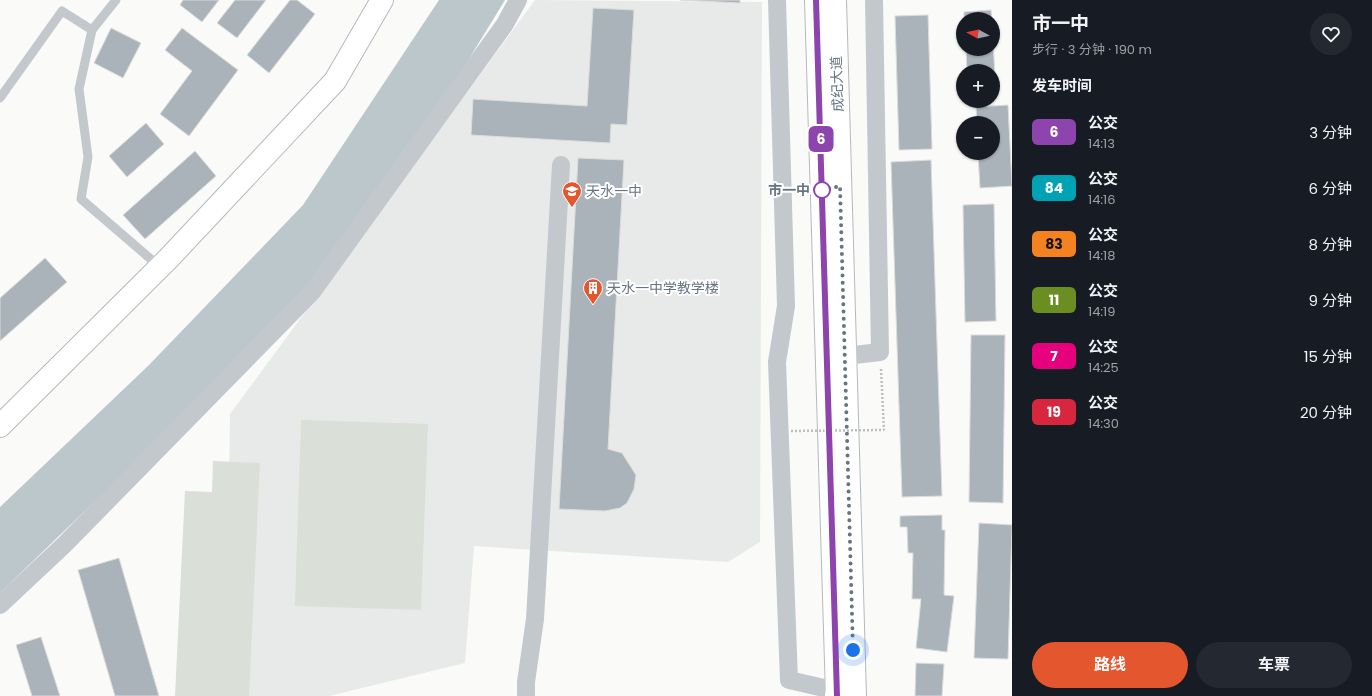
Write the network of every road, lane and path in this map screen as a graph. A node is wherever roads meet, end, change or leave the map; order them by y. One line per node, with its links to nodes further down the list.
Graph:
1 (116, 0): 8 (lane)
2 (382, 0): 11 (main road)
3 (518, 0): 16 (street)
4 (777, 0): 17 (street)
5 (816, 0): 17 (main road, 成纪大道)
6 (835, 0): 13 (main road, 成纪大道)
7 (874, 0): 12 (street)
8 (92, 30): 9 (lane); 11 (lane)
9 (0, 98)
10 (562, 165): 18 (street)
11 (160, 267): 14 (main road)
12 (880, 352): 13 (street); 15 (path, bridge)
13 (845, 356): 17 (main road, 成纪大道)
14 (0, 424)
15 (790, 431)
16 (0, 605)
17 (841, 695)
18 (526, 696)

